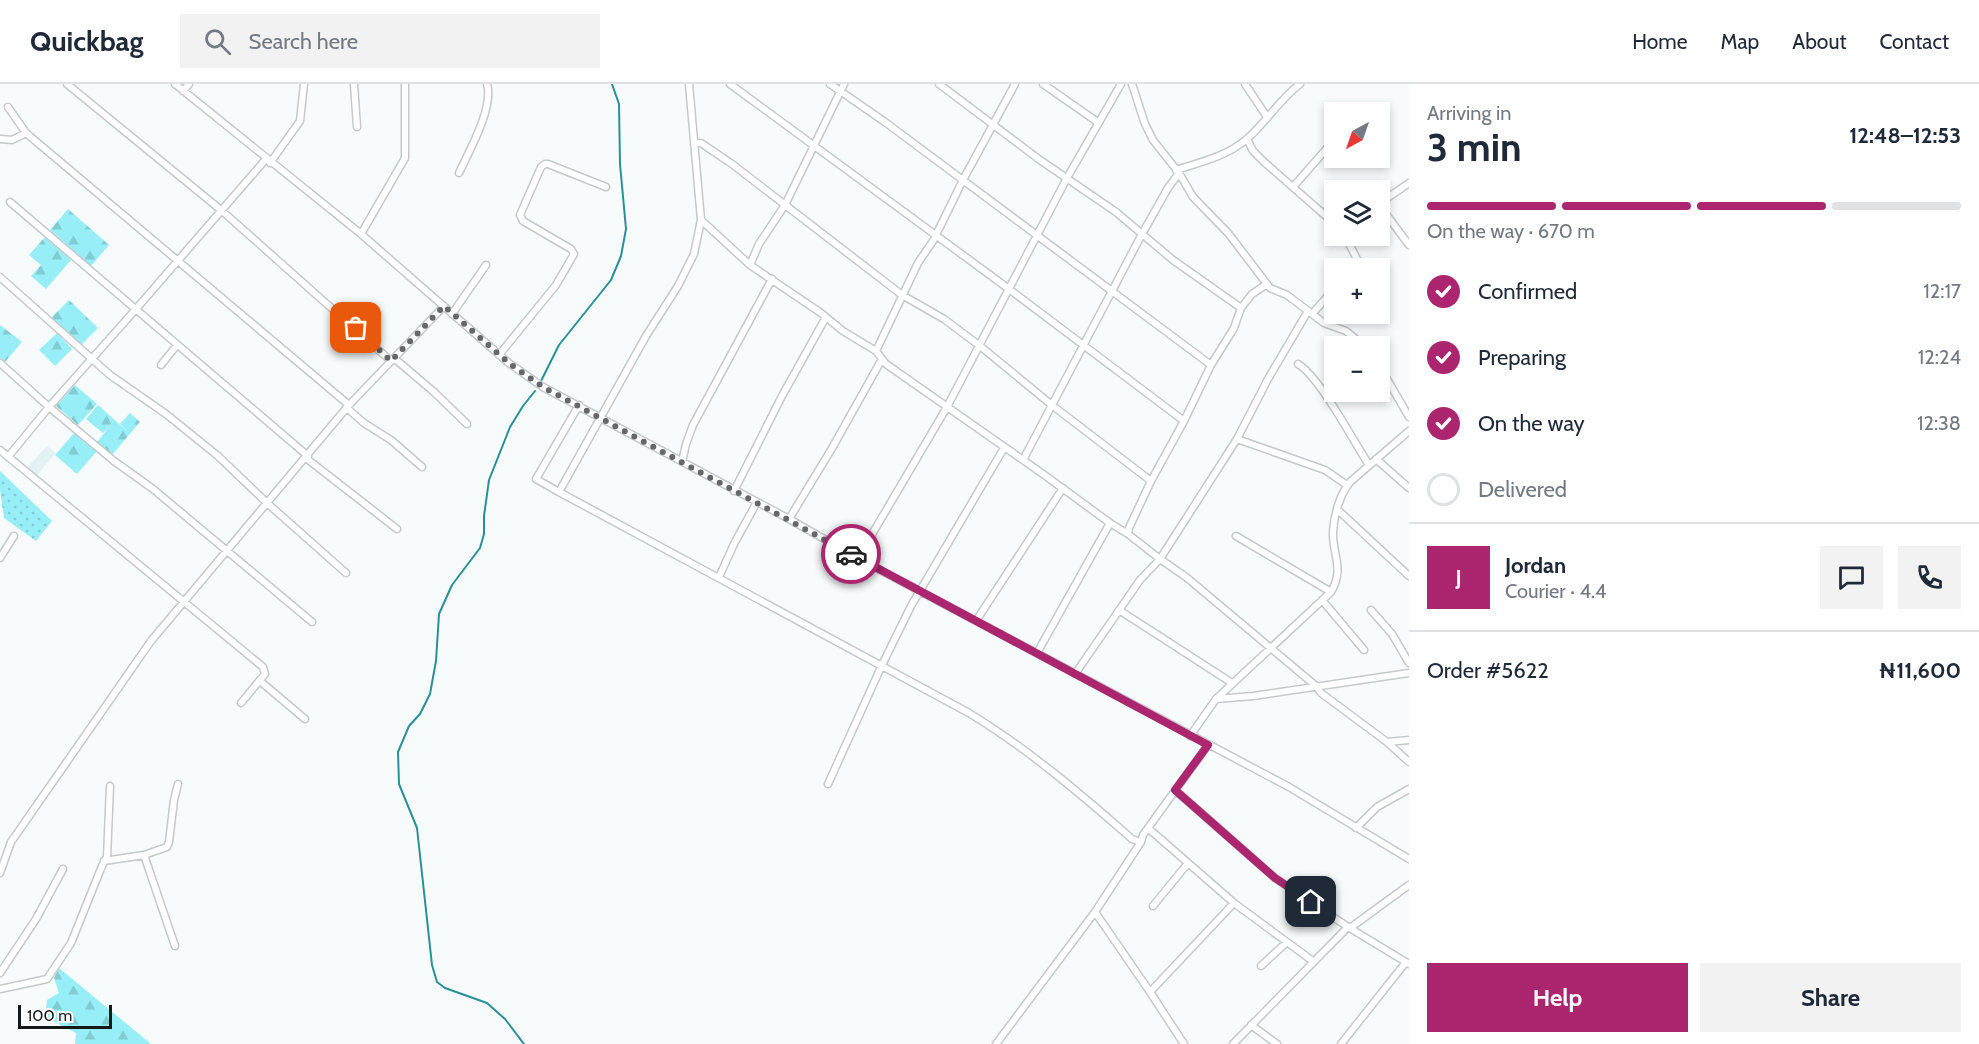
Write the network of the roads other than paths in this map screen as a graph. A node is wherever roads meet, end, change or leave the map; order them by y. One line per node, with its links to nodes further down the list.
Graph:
1 (68, 84): 43 (street)
2 (174, 84): 19 (street)
3 (189, 84): 19 (street)
4 (304, 84): 32 (street)
5 (354, 84): 25 (street)
6 (405, 84): 47 (street)
7 (487, 84): 34 (street)
8 (689, 84): 29 (street)
9 (730, 84): 30 (street)
10 (830, 84): 20 (street)
11 (844, 84): 20 (street)
12 (939, 84): 24 (street)
13 (1015, 84): 24 (street)
14 (1043, 84): 23 (street)
15 (1121, 84): 23 (street)
16 (1132, 84): 33 (street)
17 (1245, 84): 22 (street)
18 (1300, 84): 22 (street)
19 (183, 91): 32 (street)
20 (840, 91): 30 (street); 36 (street)
21 (8, 107): 26 (street)
22 (1267, 117): 28 (street)
23 (1099, 123): 35 (street)
24 (992, 124): 35 (street); 36 (street)
25 (357, 127)
26 (26, 133): 27 (street); 52 (street)
27 (0, 139)
28 (1247, 139): 33 (street); 39 (street)
29 (694, 144): 42 (street); 46 (street)
30 (814, 145): 42 (street); 49 (street)
31 (1324, 152): 39 (street)
32 (268, 161): 43 (street); 47 (street)
33 (1177, 172): 48 (street); 57 (street)
34 (459, 173)
35 (1067, 178): 48 (street); 50 (street)
36 (963, 180): 49 (street); 50 (street)
37 (1409, 183): 40 (street)
38 (606, 187): 73 (street)
39 (1293, 187): 44 (street)
40 (1390, 197)
41 (10, 202): 64 (street)
42 (785, 205): 54 (street); 60 (street)
43 (221, 210): 52 (street); 76 (street)
44 (1324, 214)
45 (1390, 219): 51 (street)
46 (701, 220): 54 (street); 90 (street)
47 (361, 234): 62 (street)
48 (1143, 234): 59 (street); 63 (street)
49 (934, 235): 58 (street); 60 (street)
50 (1038, 235): 58 (street); 59 (street)
51 (1409, 245)
52 (177, 260): 64 (street); 87 (street)
53 (486, 265): 66 (street)
54 (750, 265): 56 (street)
55 (0, 277): 74 (street)
56 (772, 279): 67 (street); 101 (street)
57 (1267, 284): 63 (street); 65 (street)
58 (1009, 289): 70 (street); 71 (street)
59 (1113, 291): 71 (street); 80 (street)
60 (902, 295): 70 (street); 72 (street)
61 (1324, 299): 65 (street)
62 (444, 306): 66 (street); 76 (street)
63 (1241, 308): 80 (street)
64 (136, 309): 69 (street); 74 (street)
65 (1310, 313): 68 (street); 94 (street)
66 (452, 314): 73 (street)
67 (826, 317): 72 (street); 108 (street)
68 (1352, 336)
69 (177, 345): 79 (street); 98 (street)
70 (980, 346): 85 (street); 88 (street)
71 (1084, 347): 85 (street); 91 (street)
72 (876, 351): 75 (street)
73 (499, 355): 84 (street)
74 (92, 358): 81 (street); 86 (street)
75 (882, 359): 88 (street); 113 (street)
76 (392, 360): 87 (street); 92 (street)
77 (0, 363): 86 (street)
78 (1298, 364): 102 (street)
79 (161, 365)
80 (1211, 365): 91 (street)
81 (110, 375): 82 (street); 111 (street)
82 (104, 382)
83 (1390, 384): 89 (street)
84 (579, 405): 90 (street); 109 (street)
85 (1053, 406): 100 (street); 104 (street)
86 (49, 407): 97 (street); 119 (street)
87 (348, 407): 98 (street); 103 (street)
88 (946, 407): 95 (street); 121 (street)
89 (1409, 417)
90 (602, 418): 101 (street); 109 (street)
91 (1184, 421): 104 (street)
92 (467, 424)
93 (1409, 431): 99 (street)
94 (1237, 439): 105 (street); 122 (street)
95 (1004, 448): 100 (street); 126 (street)
96 (0, 450): 97 (street)
97 (9, 457): 129 (street)
98 (307, 457): 111 (street); 115 (street)
99 (1376, 459): 102 (street); 107 (street)
100 (1023, 460): 106 (street)
101 (682, 462): 108 (street)
102 (1369, 465): 105 (street)
103 (422, 466)
104 (1151, 481): 116 (street)
105 (1347, 486): 112 (street)
106 (1063, 488): 114 (street); 132 (street)
107 (1409, 488)
108 (734, 491): 110 (street)
109 (559, 492): 125 (street)
110 (757, 502): 113 (street); 125 (street)
111 (267, 503): 119 (street); 123 (street)
112 (1338, 510): 124 (street); 127 (street)
113 (789, 519): 121 (street)
114 (1110, 524): 116 (street); 136 (street)
115 (397, 530)
116 (1128, 534): 122 (street)
117 (14, 536): 120 (street)
118 (1236, 536): 127 (street)
119 (227, 551): 129 (street); 133 (street)
120 (0, 558)
121 (858, 558): 126 (street)
122 (1160, 559): 130 (street); 134 (street)
123 (346, 573)
124 (1409, 576)
125 (719, 577): 138 (street)
126 (920, 591): 132 (street); 138 (street)
127 (1331, 592): 128 (street)
128 (1322, 600): 134 (street); 135 (street)
129 (184, 602): 141 (street); 165 (street)
130 (1119, 610): 140 (street); 142 (street)
131 (1371, 610): 137 (street)
132 (976, 621): 136 (street)
133 (312, 622)
134 (1269, 648): 142 (street); 143 (street)
135 (1364, 651)
136 (1037, 653): 140 (street)
137 (1409, 663)
138 (882, 665): 153 (street); 159 (street)
139 (1409, 673): 143 (street)
140 (1075, 674): 147 (street)
141 (260, 681): 145 (street); 146 (street)
142 (1232, 683): 144 (street)
143 (1316, 686): 144 (street); 149 (street)
144 (1215, 699): 147 (street)
145 (241, 703)
146 (305, 719)
147 (1190, 736): 150 (street)
148 (1409, 740): 149 (street)
149 (1387, 742): 151 (street)
150 (1208, 745): 156 (street); 158 (street)
151 (1409, 762)
152 (178, 784): 160 (street)
153 (828, 784)
154 (110, 786): 162 (street)
155 (1409, 789): 158 (street)
156 (1175, 790): 157 (street); 170 (street)
157 (1148, 828): 159 (street); 163 (street)
158 (1356, 828): 161 (street)
159 (1141, 842): 169 (street)
160 (144, 855): 162 (street); 172 (street)
161 (1409, 859)
162 (104, 861): 177 (street)
163 (1188, 863): 167 (street); 168 (street)
164 (63, 869): 176 (street)
165 (0, 873)
166 (1409, 885): 170 (street)
167 (1234, 903): 171 (street); 178 (street)
168 (1153, 906)
169 (1095, 912): 178 (street); 180 (street)
170 (1349, 928): 173 (street); 174 (street)
171 (1287, 942): 173 (street); 175 (street)
172 (175, 946)
173 (1314, 962): 179 (street)
174 (1408, 963): 184 (street)
175 (1262, 966)
176 (0, 973)
177 (0, 989)
178 (1150, 992): 181 (street)
179 (1251, 1025): 182 (street); 183 (street)
180 (996, 1044)
181 (1184, 1044)
182 (1233, 1044)
183 (1276, 1044)
184 (1341, 1044)

